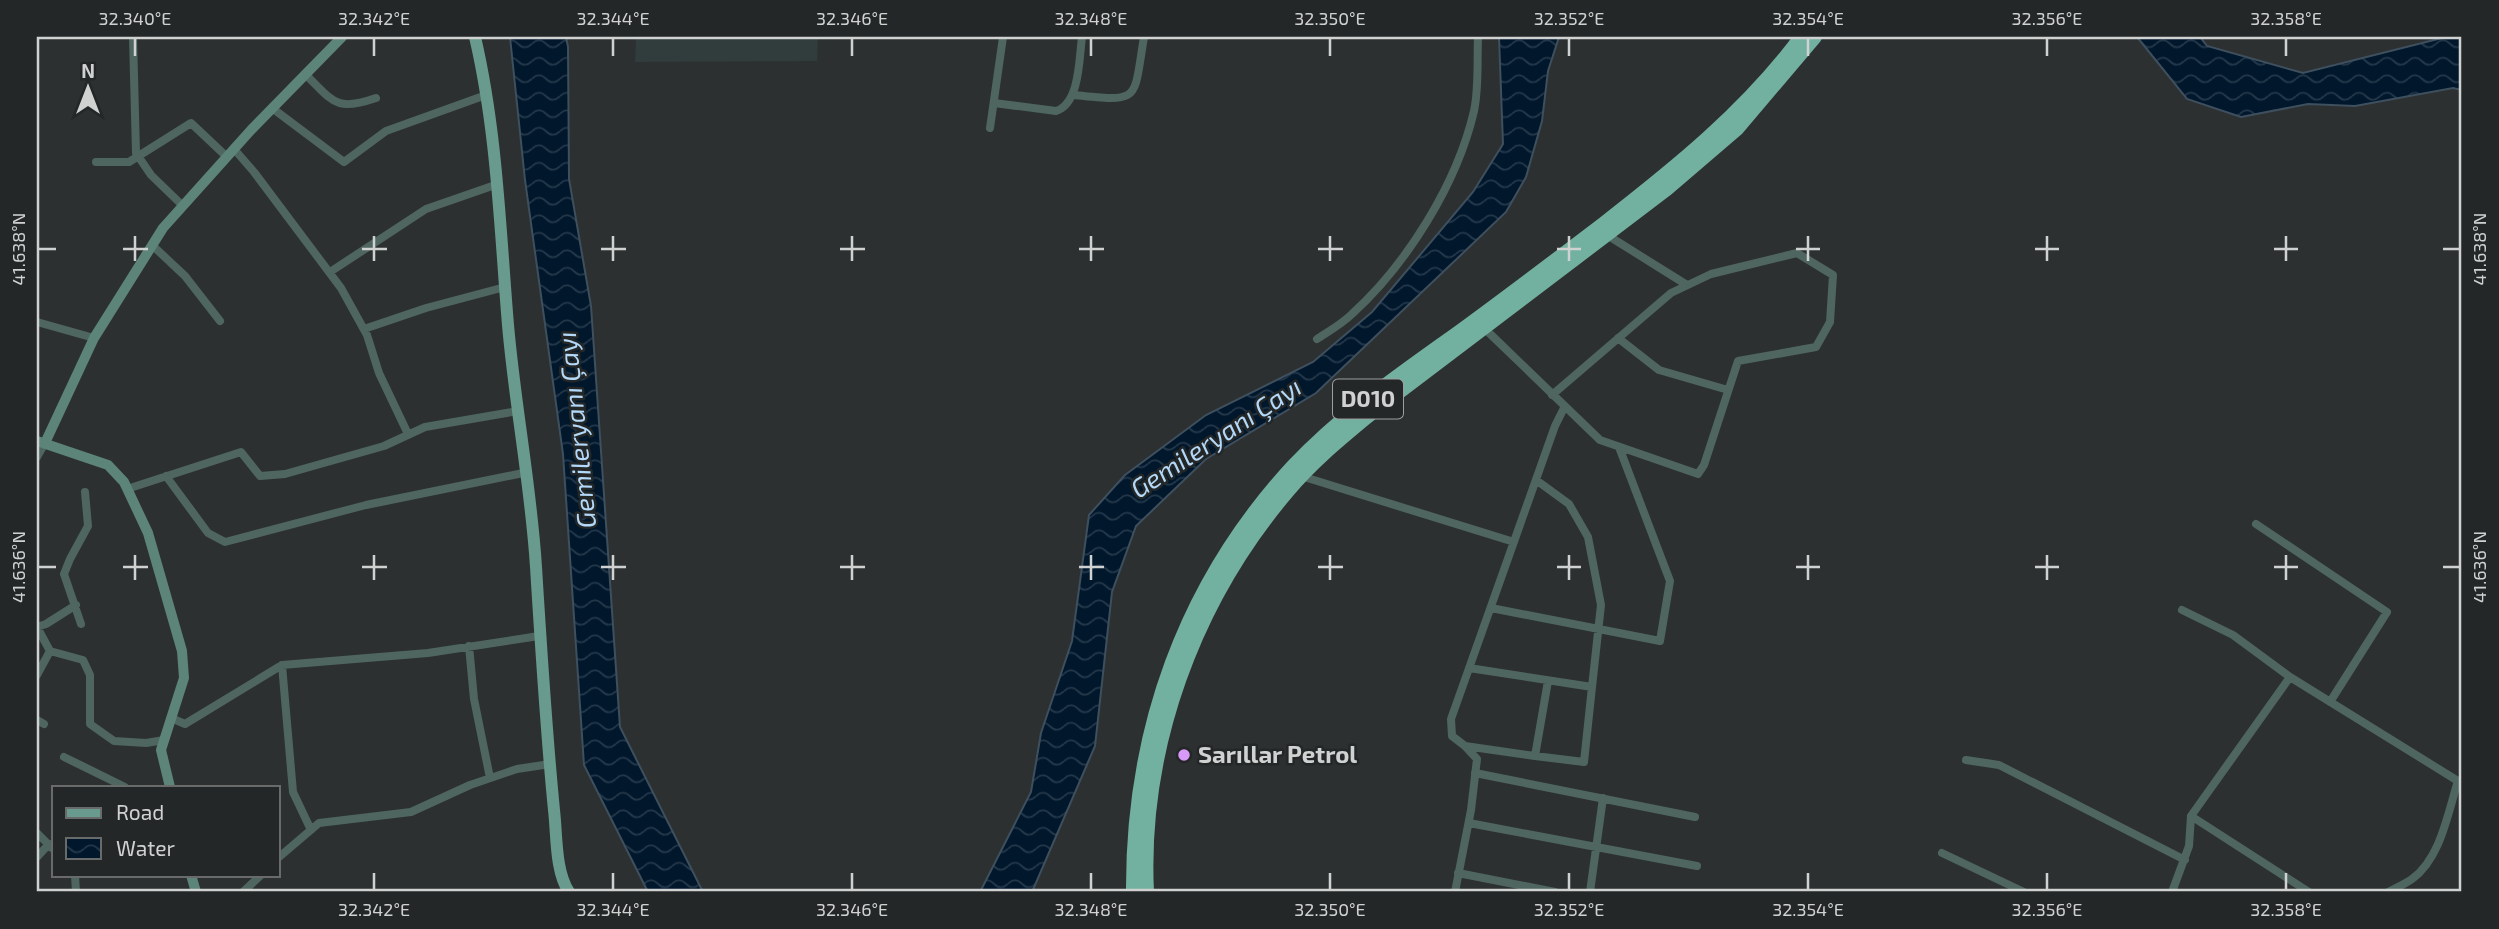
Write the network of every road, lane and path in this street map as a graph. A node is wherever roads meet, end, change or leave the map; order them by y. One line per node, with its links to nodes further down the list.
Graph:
1 (133, 37): 18 (street)
2 (342, 37): 10 (street)
3 (475, 37): 11 (main road)
4 (1003, 37): 14 (street)
5 (1082, 37): 12 (street)
6 (1144, 37): 12 (street)
7 (1478, 37): 33 (street)
8 (1801, 37): 94 (highway, D010)
9 (1815, 37): 22 (highway, D010)
10 (305, 74): 13 (street); 15 (street)
11 (486, 95): 15 (street); 20 (main road)
12 (1073, 95): 14 (street)
13 (376, 98)
14 (994, 103): 16 (street)
15 (272, 108): 17 (street)
16 (990, 128)
17 (230, 153): 18 (street); 21 (street); 24 (street)
18 (139, 157): 19 (street); 21 (street)
19 (96, 162)
20 (498, 184): 24 (street); 26 (main road)
21 (183, 206): 23 (street)
22 (1607, 235): 25 (street); 29 (highway, D010)
23 (152, 245): 27 (street); 31 (street)
24 (330, 272): 30 (street)
25 (1687, 285): 32 (street); 34 (street)
26 (505, 287): 30 (street); 37 (main road)
27 (220, 321)
28 (37, 322): 31 (street)
29 (1484, 328): 35 (street); 44 (highway, D010)
30 (364, 329): 38 (street)
31 (94, 338): 39 (street)
32 (1618, 338): 34 (street); 35 (street)
33 (1317, 340)
34 (1728, 390): 40 (street)
35 (1552, 395): 36 (street)
36 (1565, 406): 40 (street); 45 (street)
37 (519, 411): 38 (street); 42 (main road)
38 (408, 434): 43 (street)
39 (41, 442): 41 (street); 46 (street)
40 (1619, 447): 55 (street)
41 (37, 457)
42 (528, 472): 43 (street); 56 (main road)
43 (166, 476): 46 (street)
44 (1301, 476): 49 (street); 95 (highway, D010)
45 (1536, 480): 49 (street); 55 (street)
46 (127, 489): 66 (street)
47 (85, 492): 50 (street)
48 (2256, 524): 65 (street)
49 (1514, 542): 51 (street)
50 (76, 605): 53 (street); 54 (street)
51 (1491, 608): 55 (street); 60 (street)
52 (2182, 610): 62 (street)
53 (81, 624)
54 (37, 627): 58 (street)
55 (1598, 628): 64 (street)
56 (539, 636): 57 (street); 72 (main road)
57 (468, 646): 59 (street); 74 (street)
58 (50, 651): 61 (street); 67 (street)
59 (282, 665): 66 (street); 81 (street)
60 (1469, 668): 63 (street); 68 (street)
61 (37, 675)
62 (2290, 677): 65 (street); 78 (street)
63 (1548, 681): 64 (street); 69 (street)
64 (1592, 687): 69 (street)
65 (2330, 702): 102 (street)
66 (171, 718): 67 (street)
67 (164, 740): 76 (street)
68 (1465, 746): 69 (street); 73 (street)
69 (1535, 756)
70 (64, 757): 75 (street)
71 (1966, 760): 88 (street)
72 (550, 764): 74 (street); 93 (main road)
73 (1475, 773): 77 (street); 80 (street)
74 (490, 778): 81 (street)
75 (123, 786)
76 (170, 786)
77 (1603, 798): 79 (street); 84 (street)
78 (2191, 816): 88 (street); 101 (street)
79 (1695, 817)
80 (1469, 823): 84 (street); 90 (street)
81 (311, 830): 87 (street)
82 (37, 833): 83 (street)
83 (52, 847): 86 (street)
84 (1597, 847): 89 (street); 98 (street)
85 (1942, 853): 99 (street)
86 (37, 856)
87 (280, 856)
88 (2185, 860): 100 (street)
89 (1697, 866)
90 (1458, 873): 96 (street); 97 (street)
91 (260, 876): 92 (street)
92 (243, 892)
93 (569, 892)
94 (1133, 892)
95 (1147, 892)
96 (1455, 892)
97 (1555, 892)
98 (1590, 892)
99 (2024, 892)
100 (2172, 892)
101 (2309, 892)
102 (2388, 892)

